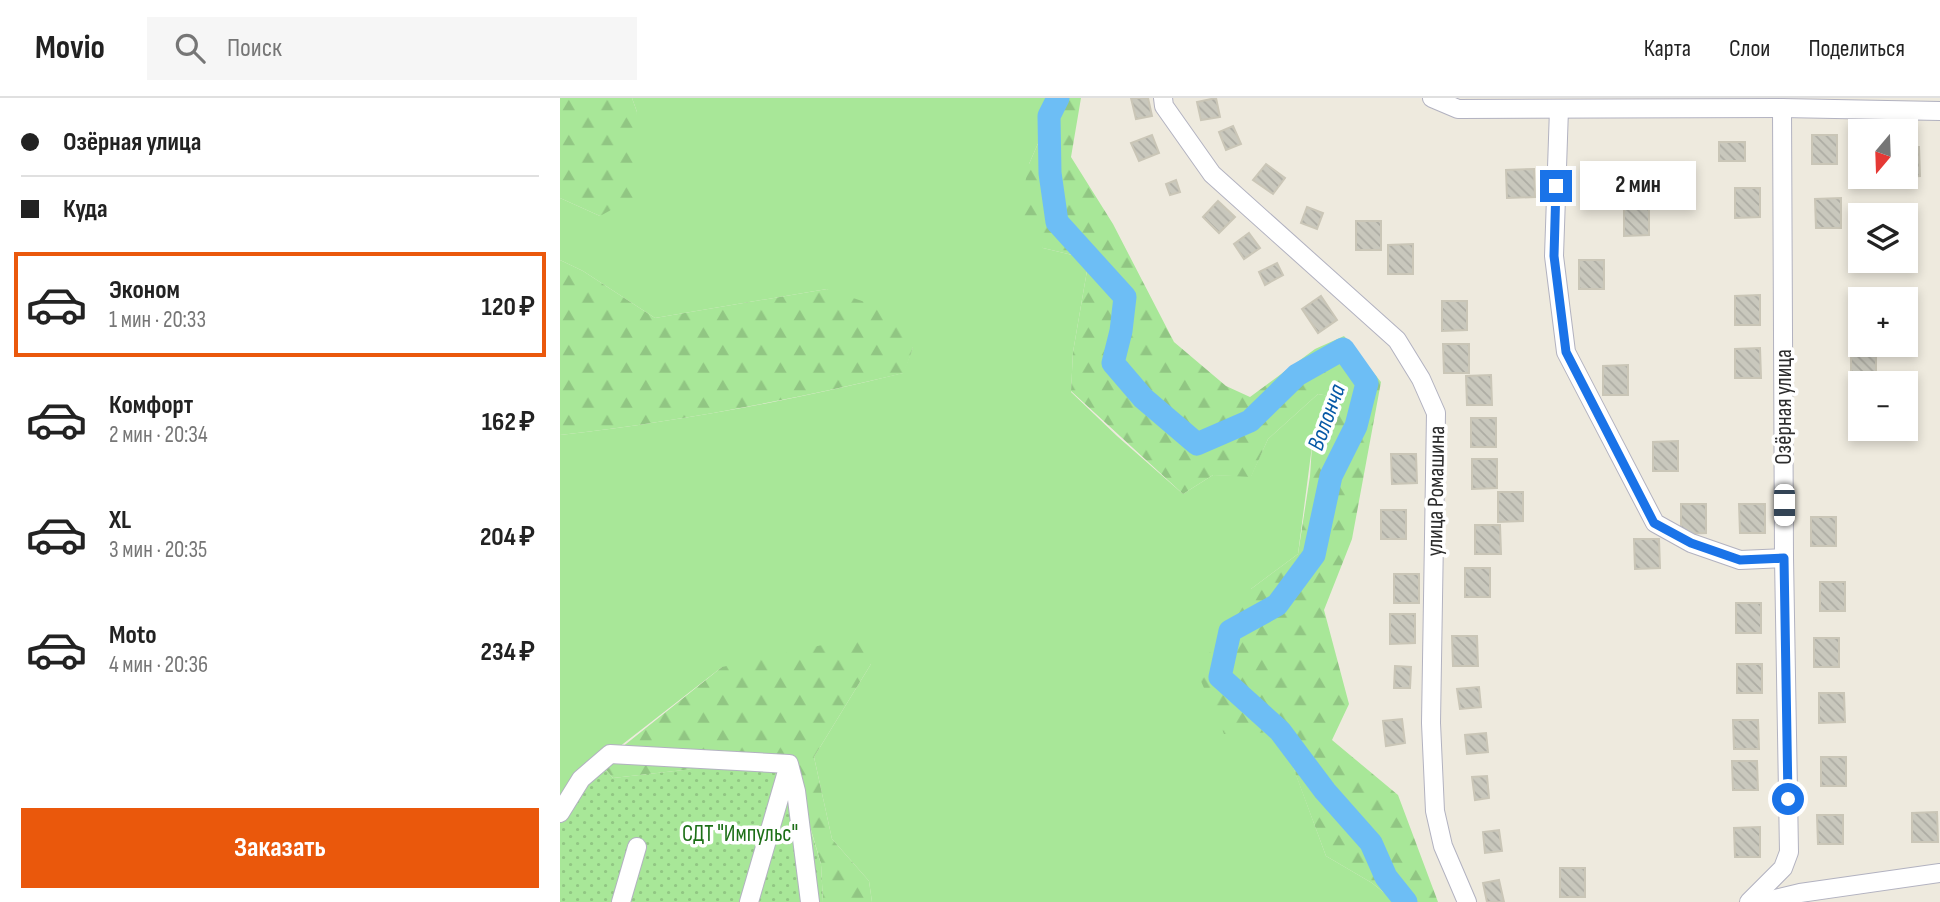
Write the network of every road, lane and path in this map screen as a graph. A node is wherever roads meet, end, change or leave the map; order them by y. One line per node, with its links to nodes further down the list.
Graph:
1 (1163, 98): 14 (street, улица Ромашина)
2 (1432, 98): 4 (street)
3 (1782, 108): 4 (street); 5 (street); 6 (street, Озёрная улица)
4 (1559, 109): 6 (street)
5 (1940, 111)
6 (1784, 558): 15 (street, Озёрная улица)
7 (789, 764): 8 (street); 12 (street); 13 (street)
8 (560, 813)
9 (637, 847): 11 (street)
10 (1940, 873): 16 (street)
11 (621, 902)
12 (749, 902)
13 (810, 902)
14 (1467, 902)
15 (1749, 902)
16 (1763, 902)

